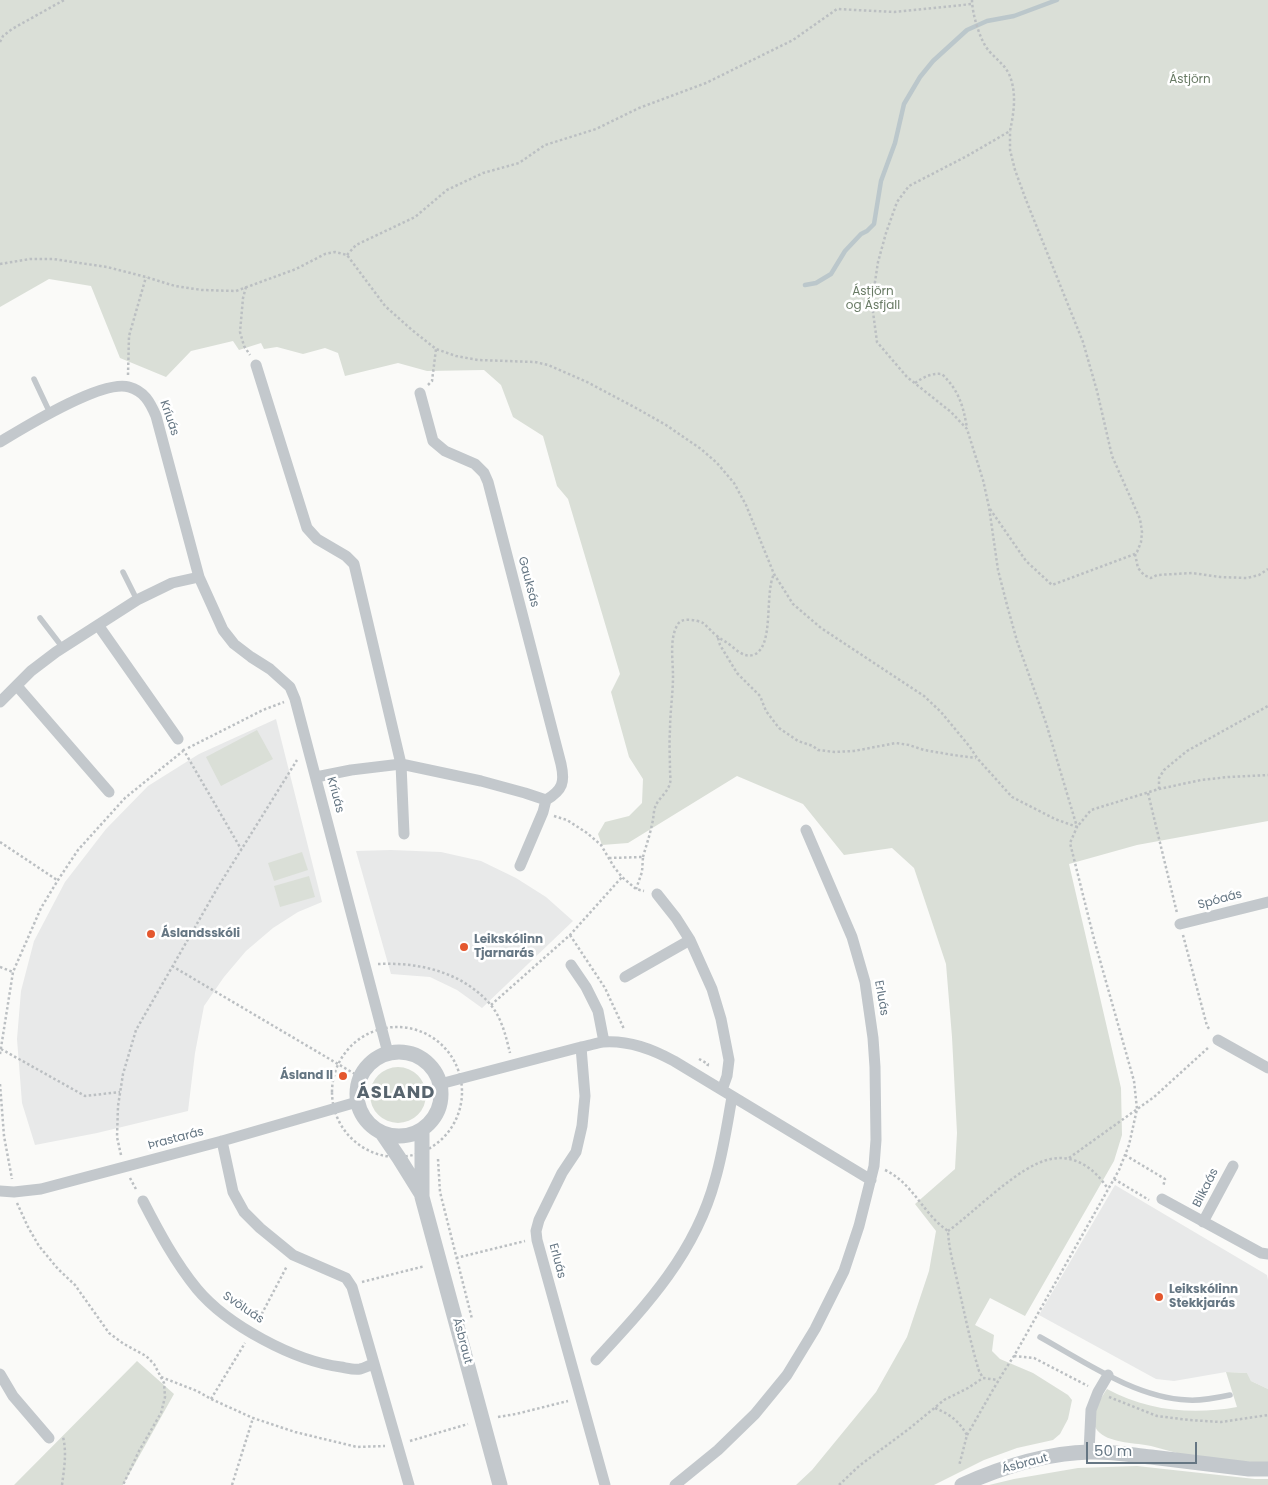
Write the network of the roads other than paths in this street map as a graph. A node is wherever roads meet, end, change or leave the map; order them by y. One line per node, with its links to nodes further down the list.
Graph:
1 (256, 365): 15 (street)
2 (34, 379): 4 (lane)
3 (420, 393): 18 (street, Gauksás)
4 (50, 413): 5 (street); 7 (street, Kríuás)
5 (0, 442)
6 (123, 572): 8 (lane)
7 (199, 578): 8 (street); 16 (street, Kríuás)
8 (137, 600): 10 (street)
9 (40, 618): 11 (lane)
10 (98, 625): 11 (street); 14 (street)
11 (63, 648): 12 (street)
12 (17, 686): 13 (street); 17 (street)
13 (0, 702)
14 (178, 739)
15 (401, 764): 16 (street); 18 (street); 20 (street)
16 (316, 777): 31 (street, Kríuás)
17 (109, 792)
18 (546, 800): 21 (street, Gauksás)
19 (806, 830): 41 (street, Erluás)
20 (404, 834)
21 (520, 866)
22 (657, 894): 25 (street)
23 (1268, 902): 24 (street, Spóaás)
24 (1180, 924)
25 (690, 940): 27 (street); 34 (street)
26 (571, 965): 29 (street)
27 (625, 977)
28 (1218, 1040): 32 (street)
29 (604, 1042): 30 (street); 34 (street)
30 (580, 1047): 33 (street); 59 (street, Erluás)
31 (388, 1053): 33 (street); 36 (street)
32 (1268, 1068)
33 (440, 1084): 37 (street)
34 (722, 1090): 35 (street)
35 (732, 1097): 41 (street); 49 (street)
36 (357, 1102): 38 (street); 39 (street, Þrastarás)
37 (422, 1130): 38 (street); 43 (street, Ásbraut)
38 (382, 1134): 43 (street, Ásbraut)
39 (222, 1140): 42 (street, Þrastarás); 50 (street)
40 (1232, 1166): 46 (street, Blikaás)
41 (871, 1180): 60 (street, Erluás)
42 (0, 1191)
43 (422, 1197): 58 (street, Ásbraut)
44 (1162, 1199): 46 (street, Blikaás)
45 (142, 1202): 50 (street, Svöluás)
46 (1203, 1222): 47 (street, Blikaás)
47 (1268, 1254)
48 (1040, 1337): 52 (lane)
49 (596, 1360)
50 (374, 1364): 57 (street)
51 (0, 1374): 54 (street)
52 (1108, 1375): 53 (lane); 55 (street)
53 (1230, 1395)
54 (49, 1438)
55 (1089, 1452): 56 (street, Ásbraut); 61 (street, Ásbraut)
56 (1268, 1469)
57 (410, 1485)
58 (500, 1485)
59 (605, 1485)
60 (675, 1485)
61 (962, 1485)

